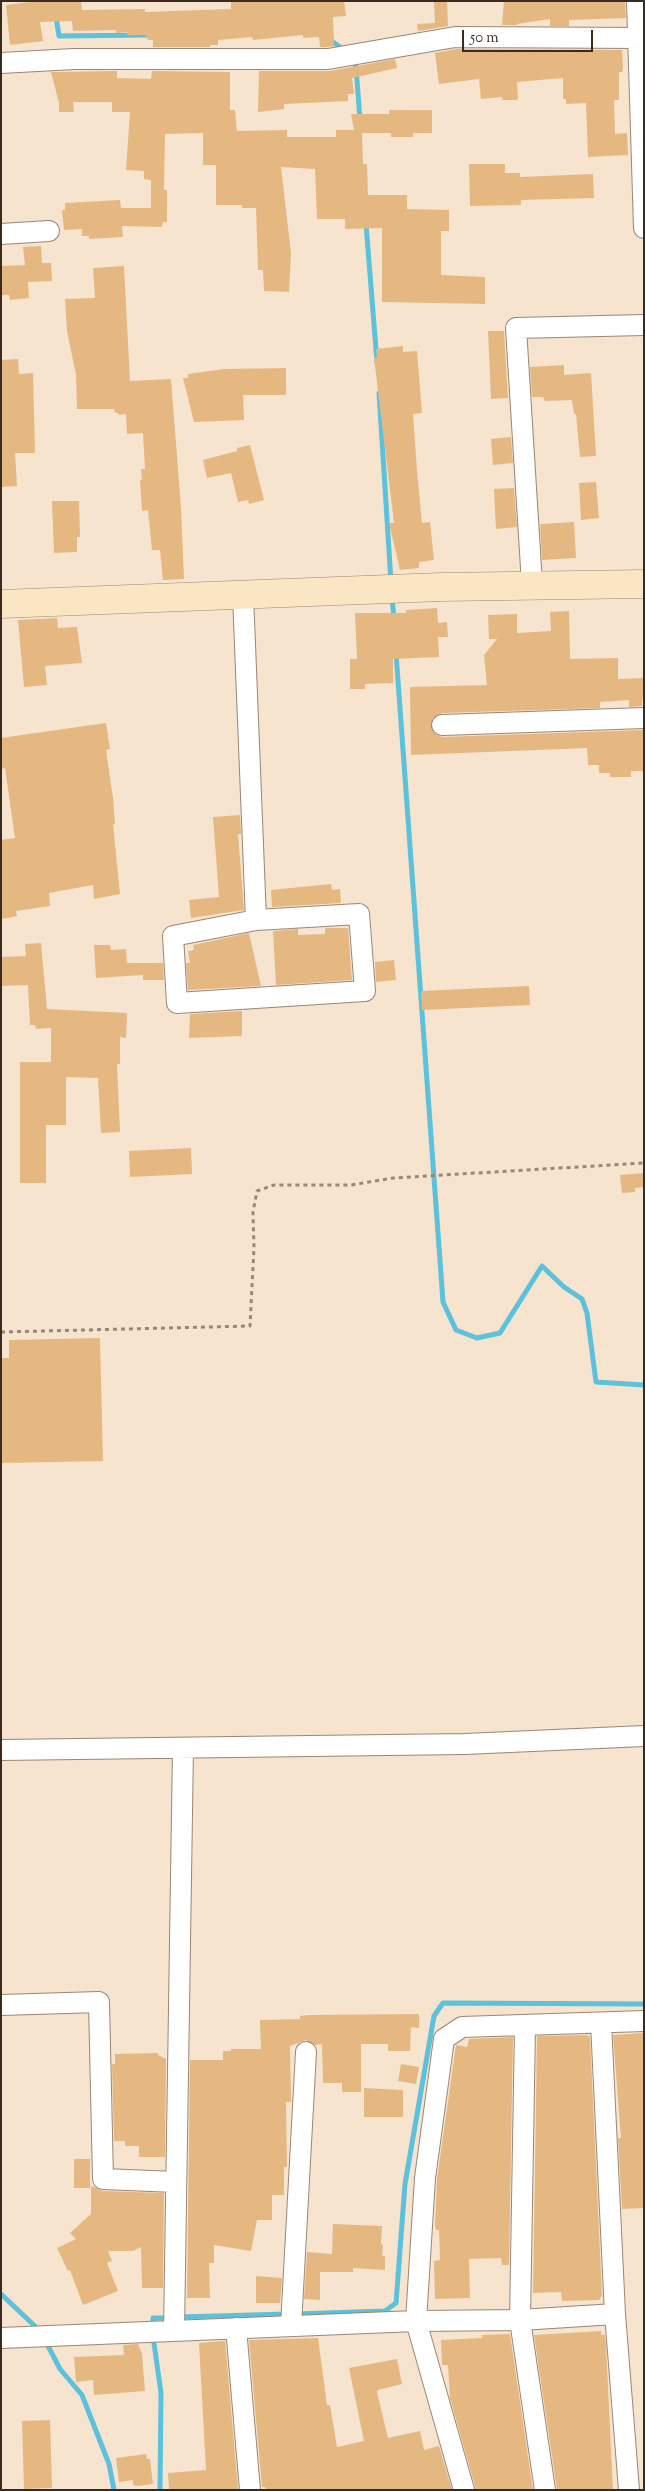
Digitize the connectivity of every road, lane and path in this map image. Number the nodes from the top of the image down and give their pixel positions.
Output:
1 (638, 1) edge
2 (642, 38) edge
3 (1, 63) edge
4 (644, 228) edge
5 (49, 232) dead end
6 (1, 234) edge
7 (644, 325) edge
8 (532, 584) junction
9 (644, 584) edge
10 (243, 595) junction
11 (1, 604) edge
12 (644, 718) edge
13 (442, 725) dead end
14 (256, 920) junction
15 (644, 1163) edge
16 (1, 1332) edge
17 (644, 1736) edge
18 (183, 1748) junction
19 (1, 1750) edge
20 (1, 2005) edge
21 (644, 2022) edge
22 (601, 2023) junction
23 (525, 2026) junction
24 (306, 2052) dead end
25 (176, 2182) junction
26 (615, 2314) junction
27 (416, 2320) junction
28 (520, 2320) junction
29 (291, 2326) junction
30 (236, 2328) junction
31 (174, 2331) junction
32 (1, 2338) edge
33 (250, 2490) edge
34 (464, 2490) edge
35 (545, 2490) edge
36 (629, 2490) edge

1 - 2 street
2 - 3 street
2 - 4 street
5 - 6 street
7 - 8 street
8 - 9 street
8 - 10 street
10 - 11 street
10 - 14 street
12 - 13 street
14 - 14 street
15 - 16 path
17 - 18 street
18 - 19 street
18 - 25 street
20 - 25 street
21 - 22 street
22 - 23 street
22 - 26 street
23 - 27 street
23 - 28 street
24 - 29 street
25 - 31 street
26 - 28 street
26 - 36 street
27 - 28 street
27 - 29 street
27 - 34 street
28 - 35 street
29 - 30 street
30 - 31 street
30 - 33 street
31 - 32 street

